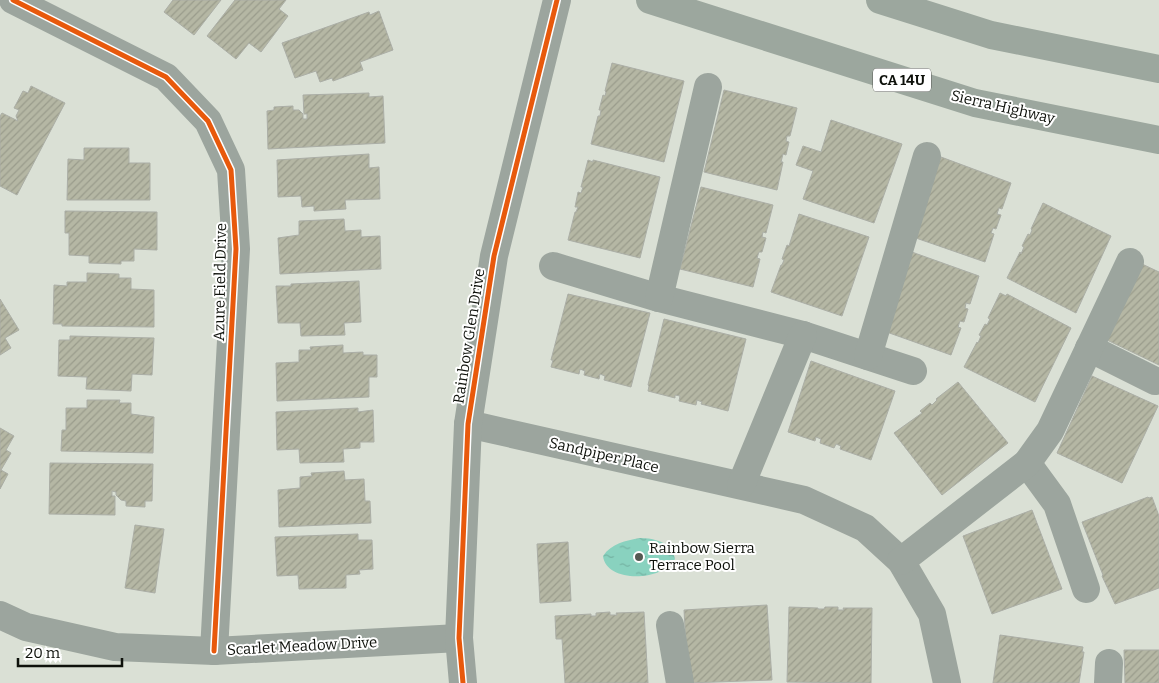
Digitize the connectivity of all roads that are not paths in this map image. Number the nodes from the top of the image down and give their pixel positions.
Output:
1 (13, 0) edge
2 (557, 0) edge
3 (650, 0) edge
4 (880, 0) edge
5 (1159, 69) edge
6 (708, 87) dead end
7 (1159, 140) edge
8 (927, 156) dead end
9 (1130, 262) dead end
10 (552, 266) dead end
11 (659, 298) junction
12 (803, 336) junction
13 (1089, 348) junction
14 (868, 356) junction
15 (913, 371) dead end
16 (1156, 381) dead end
17 (468, 424) junction
18 (1027, 463) junction
19 (740, 485) junction
20 (901, 561) junction
21 (1086, 589) dead end
22 (0, 615) edge
23 (670, 625) dead end
24 (460, 638) junction
25 (214, 651) junction
26 (463, 683) edge
27 (680, 683) edge
28 (947, 683) edge

1 - 25 street, Azure Field Drive
2 - 17 street, Rainbow Glen Drive
3 - 7 main road, Sierra Highway / CA 14U
4 - 5 main road
6 - 11 street
8 - 14 street
9 - 13 street
10 - 11 street
11 - 12 street
12 - 14 street
12 - 19 street
13 - 16 street
13 - 18 street
14 - 15 street
17 - 19 street, Sandpiper Place
17 - 24 street, Rainbow Glen Drive
18 - 20 street
18 - 21 street
19 - 20 street, Sandpiper Place
20 - 28 street, Sandpiper Place
22 - 25 street, Scarlet Meadow Drive
23 - 27 street
24 - 25 street, Scarlet Meadow Drive
24 - 26 street, Rainbow Glen Drive

